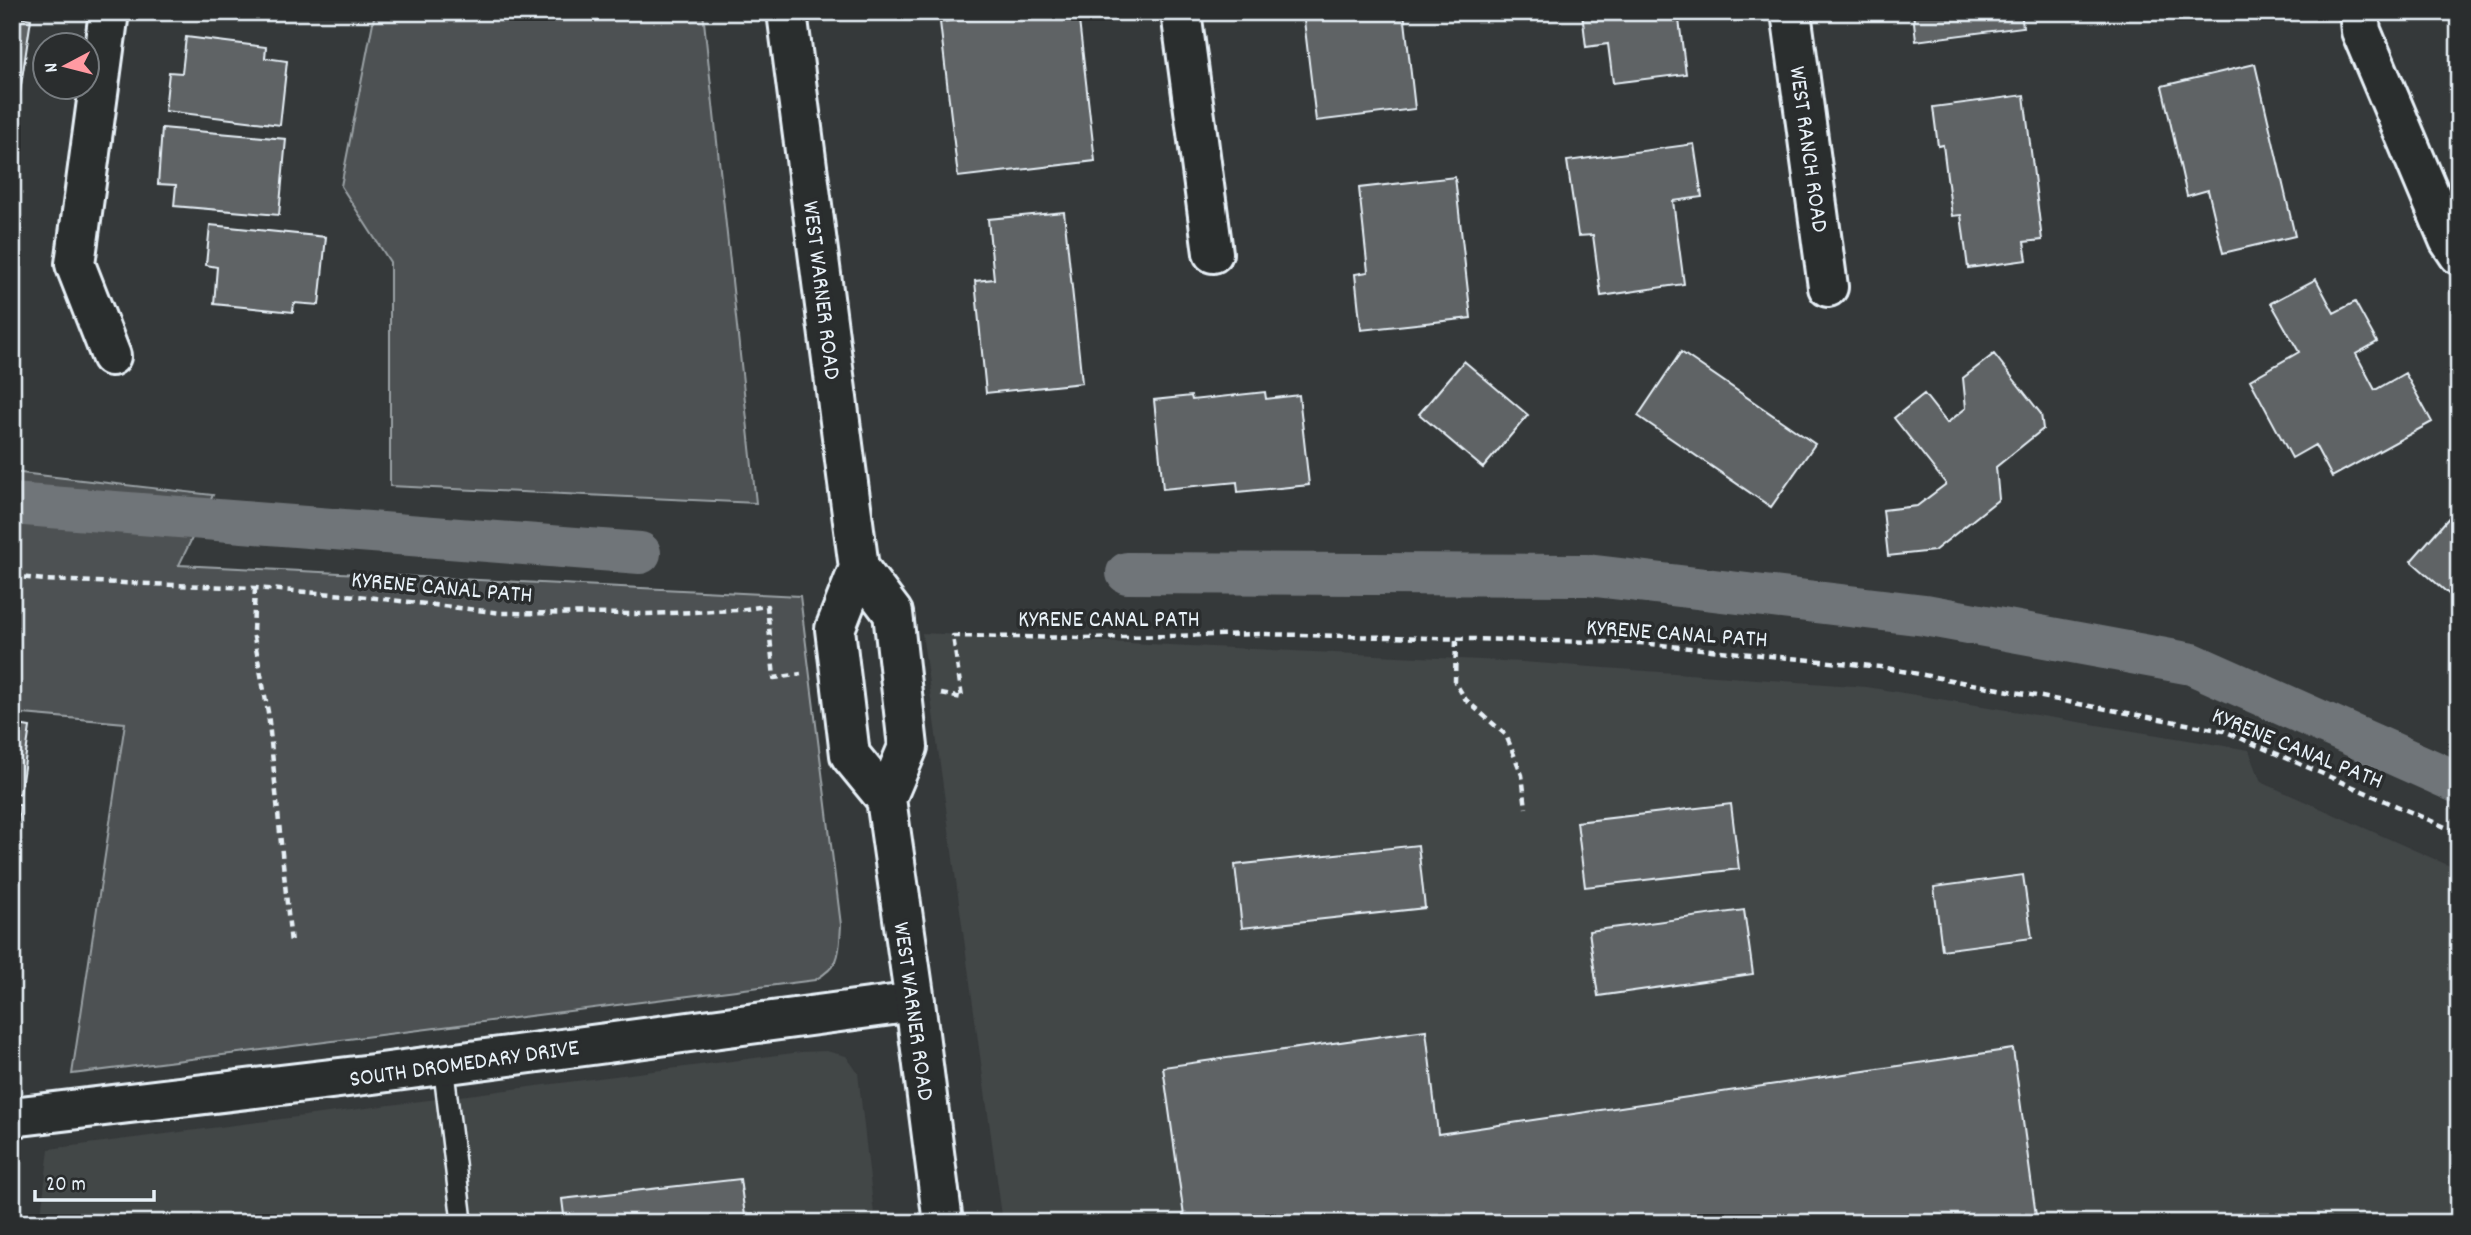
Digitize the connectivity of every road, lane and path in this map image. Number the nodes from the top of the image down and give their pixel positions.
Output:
1 (109, 12) edge
2 (787, 12) edge
3 (1181, 12) edge
4 (1791, 12) edge
5 (2359, 12) edge
6 (1213, 253) dead end
7 (2459, 255) edge
8 (1828, 286) dead end
9 (111, 356) dead end
10 (859, 568) junction
11 (12, 576) edge
12 (254, 588) junction
13 (1456, 640) junction
14 (802, 674) dead end
15 (938, 694) dead end
16 (886, 799) junction
17 (1526, 808) dead end
18 (2459, 833) edge
19 (291, 944) dead end
20 (915, 1002) junction
21 (443, 1064) junction
22 (12, 1117) edge
23 (461, 1213) dead end
24 (943, 1223) edge

1 - 9 street
2 - 10 street, WEST WARNER ROAD
3 - 6 street
4 - 8 street, WEST RANCH ROAD
5 - 7 street
10 - 16 street, WEST WARNER ROAD
10 - 16 street, WEST WARNER ROAD
11 - 12 path, KYRENE CANAL PATH
12 - 14 path, KYRENE CANAL PATH
12 - 19 path
13 - 15 path, KYRENE CANAL PATH
13 - 17 path
13 - 18 path, KYRENE CANAL PATH
16 - 20 street, WEST WARNER ROAD
20 - 21 street, SOUTH DROMEDARY DRIVE
20 - 24 street, WEST WARNER ROAD
21 - 22 street, SOUTH DROMEDARY DRIVE
21 - 23 lane

